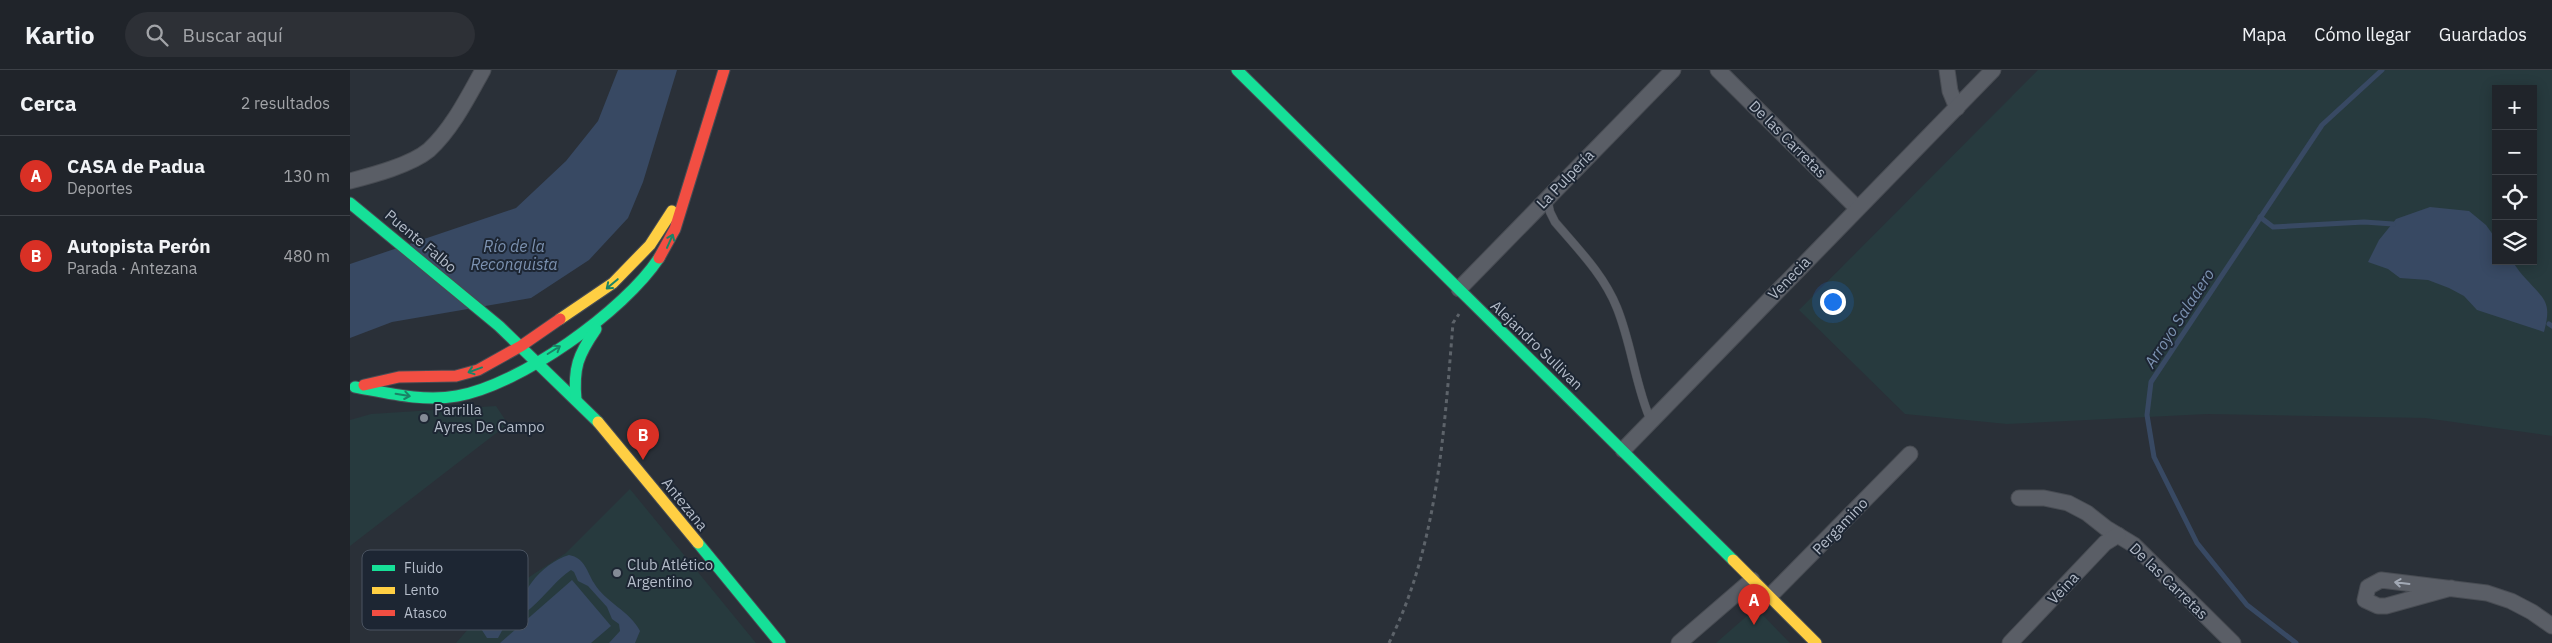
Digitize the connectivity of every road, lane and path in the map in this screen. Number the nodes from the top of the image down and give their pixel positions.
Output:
1 (483, 70) edge
2 (724, 70) edge
3 (1237, 70) edge
4 (1673, 70) edge
5 (1718, 70) edge
6 (1947, 70) edge
7 (1993, 70) edge
8 (1957, 108) junction
9 (692, 175) junction
10 (350, 181) edge
11 (1547, 198) junction
12 (350, 203) edge
13 (1857, 208) junction
14 (1464, 294) junction
15 (602, 320) junction
16 (499, 326) joint
17 (521, 346) junction
18 (537, 361) junction
19 (502, 382) junction
20 (559, 382) junction
21 (352, 388) edge
22 (576, 400) junction
23 (1652, 421) junction
24 (1623, 450) junction
25 (1910, 454) dead end
26 (2019, 498) dead end
27 (2118, 535) junction
28 (1752, 580) junction
29 (2451, 588) junction
30 (1769, 598) junction
31 (2552, 626) edge
32 (780, 643) edge
33 (1389, 643) edge
34 (1679, 643) edge
35 (1816, 643) edge
36 (2010, 643) edge
37 (2233, 643) edge

1 - 10 street
2 - 9 street
3 - 14 street, Alejandro Sullivan
4 - 11 street, La Pulpería
5 - 13 street, De las Carretas
6 - 8 street
7 - 8 street, Venecia
8 - 13 street, Venecia
15 -> 9 street
9 -> 17 street
11 - 14 street, La Pulpería
11 - 23 lane
12 - 16 street, Puente Falbo
13 - 23 street, Venecia
14 - 24 street, Alejandro Sullivan
14 - 33 path
18 -> 15 street
15 - 22 street
16 - 17 street, Antezana
17 - 18 street, Antezana
17 -> 21 street
18 - 19 street
18 - 20 street, Antezana
19 - 20 street
21 -> 19 street
20 - 22 street, Antezana
22 - 32 street, Antezana
23 - 24 street, Venecia
24 - 28 street, Alejandro Sullivan
25 - 30 street, Pergamino
26 - 27 street, De las Carretas
27 - 36 street, Veina
27 - 37 street, De las Carretas
28 - 30 street, Alejandro Sullivan
28 - 34 street
29 -> 29 street
29 - 31 street
30 - 35 street, Alejandro Sullivan

